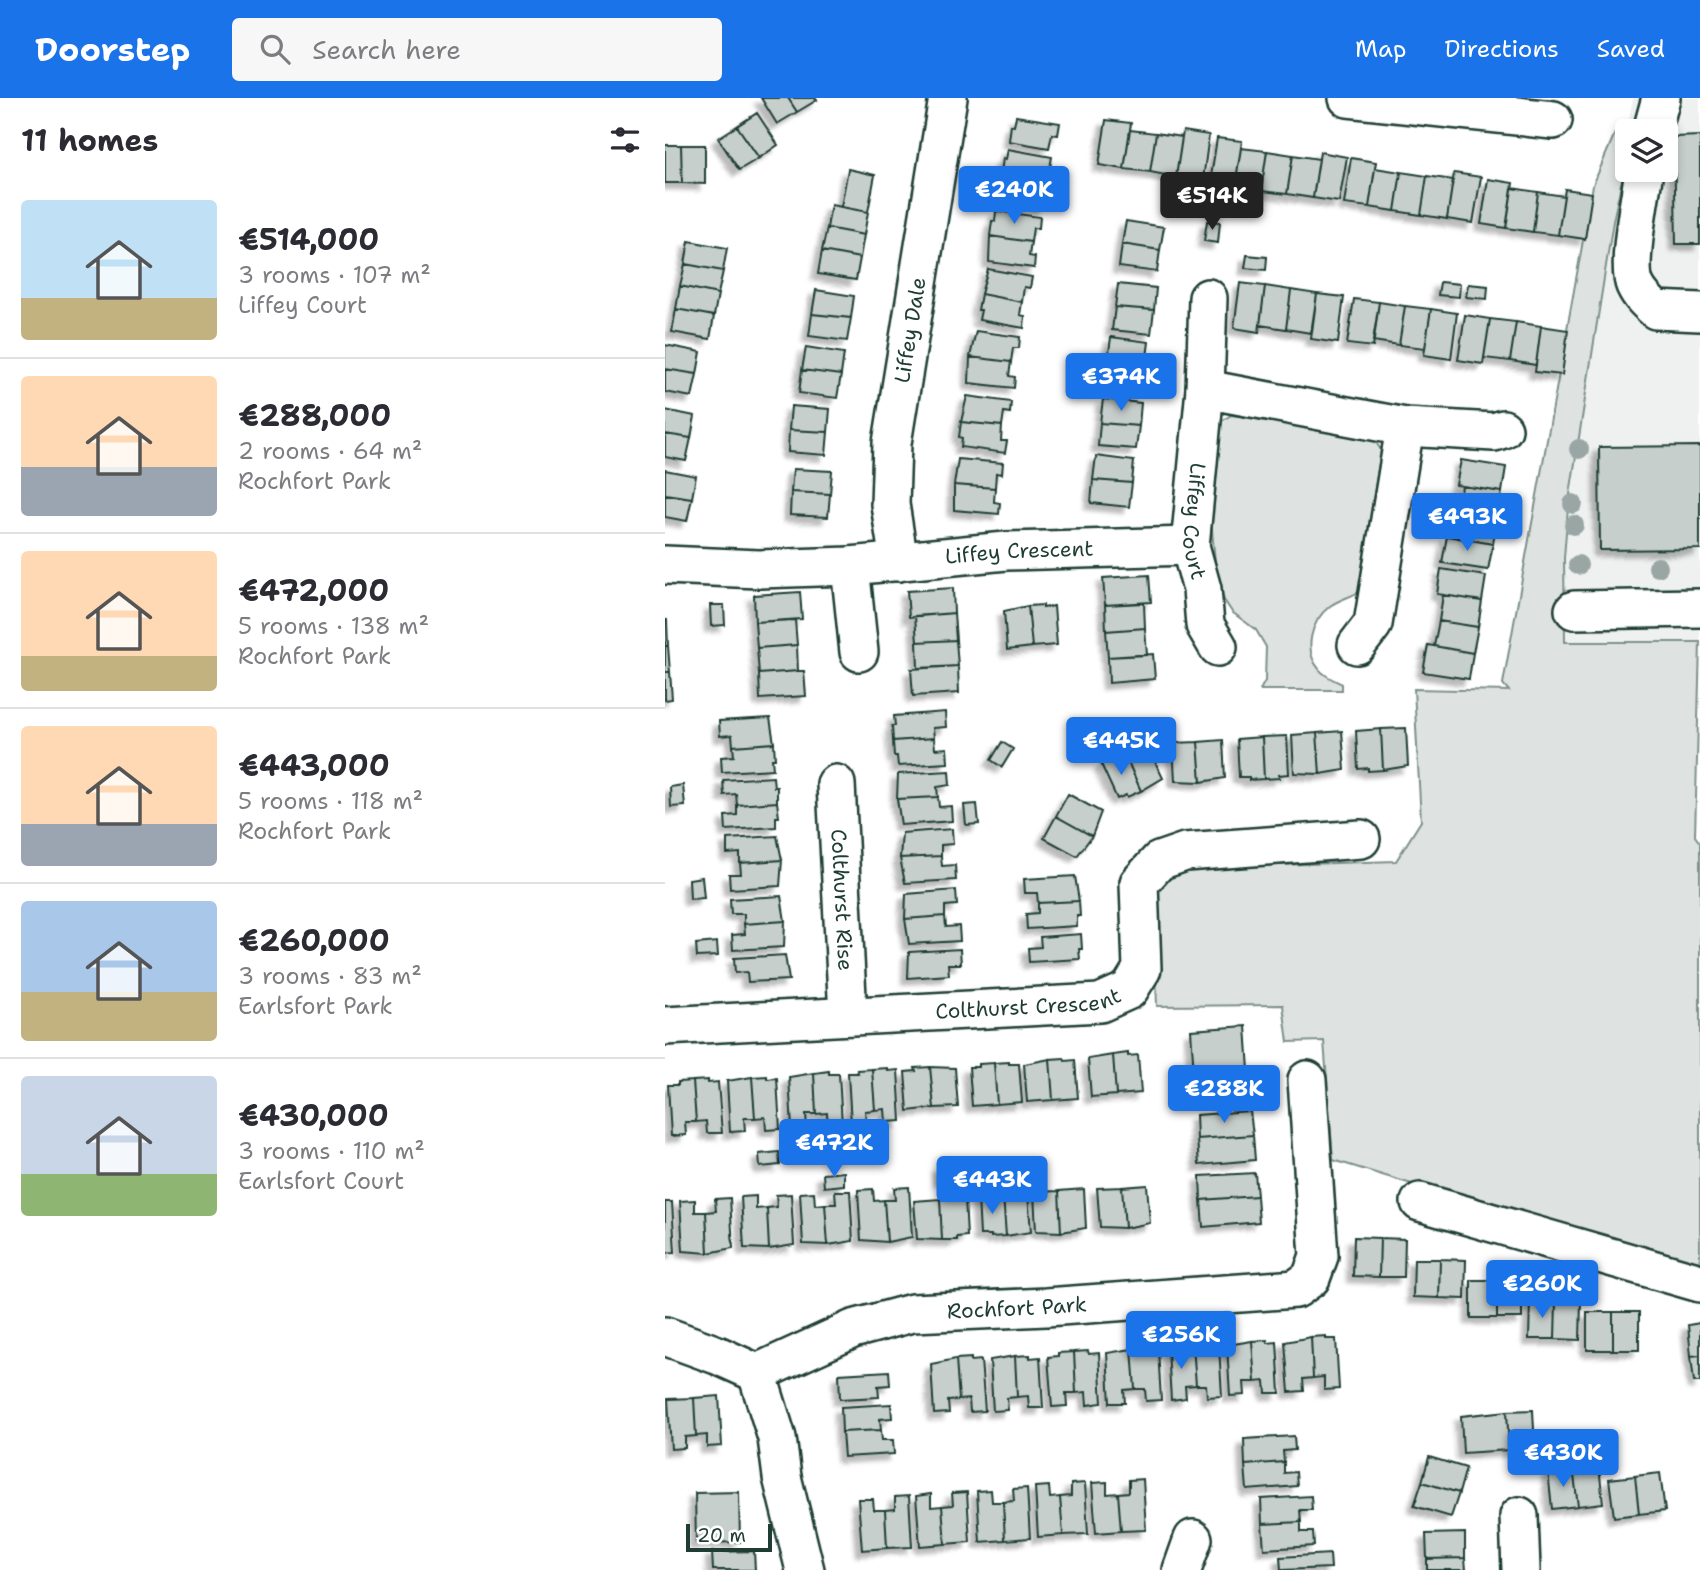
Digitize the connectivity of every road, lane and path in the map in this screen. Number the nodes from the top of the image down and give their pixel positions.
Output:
1 (948, 98) edge
2 (1348, 98) edge
3 (1661, 98) edge
4 (1655, 119) edge
5 (1553, 120) dead end
6 (1642, 182) edge
7 (1208, 298) dead end
8 (1700, 312) edge
9 (1205, 389) junction
10 (1405, 427) junction
11 (1503, 429) dead end
12 (1190, 546) junction
13 (899, 562) junction
14 (665, 565) edge
15 (850, 566) junction
16 (1700, 608) edge
17 (1574, 610) dead end
18 (1357, 645) dead end
19 (1218, 647) dead end
20 (859, 652) dead end
21 (836, 784) dead end
22 (1360, 839) dead end
23 (848, 1016) junction
24 (665, 1026) edge
25 (1307, 1080) dead end
26 (1420, 1202) dead end
27 (1700, 1283) edge
28 (665, 1336) edge
29 (757, 1373) junction
30 (1519, 1516) dead end
31 (804, 1570) edge
32 (1521, 1570) edge

1 - 13 street, Liffey Dale
2 - 5 street
3 - 4 street
6 - 8 street
7 - 9 street, Liffey Court
9 - 10 street
9 - 12 street, Liffey Court
10 - 11 street
10 - 18 street
12 - 13 street, Liffey Crescent
12 - 19 street, Liffey Court
13 - 15 street, Liffey Crescent
14 - 15 street, Liffey Crescent
15 - 20 street
16 - 17 street
21 - 23 street, Colthurst Rise
22 - 23 street, Colthurst Crescent
23 - 24 street, Colthurst Crescent
25 - 29 street, Rochfort Park
26 - 27 street
28 - 29 street
29 - 31 street
30 - 32 street

